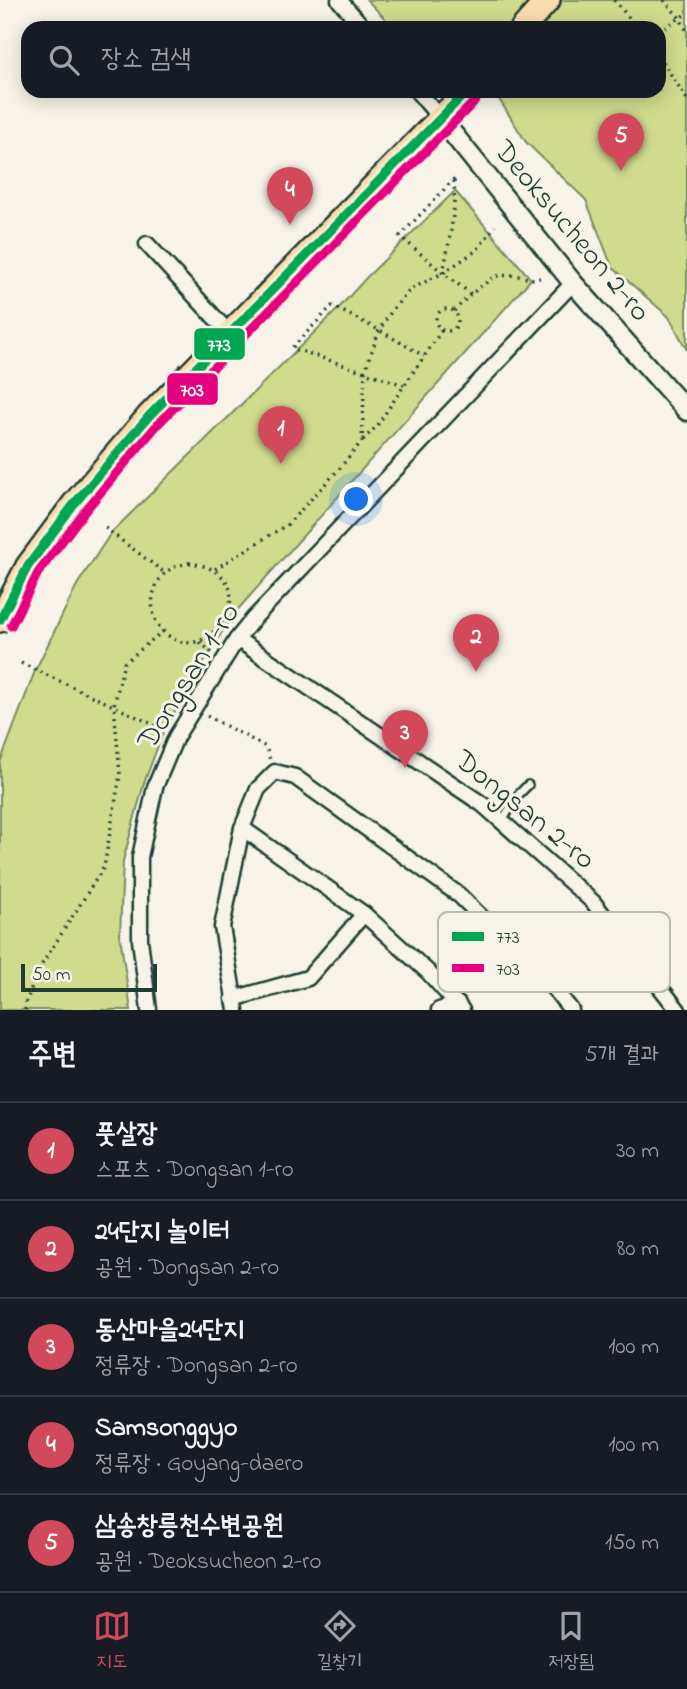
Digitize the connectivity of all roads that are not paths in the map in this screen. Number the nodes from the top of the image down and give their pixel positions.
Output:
1 (340, 0) edge
2 (548, 0) edge
3 (358, 21) edge
4 (529, 21) edge
5 (423, 98) edge
6 (460, 98) edge
7 (441, 119) junction
8 (147, 244) dead end
9 (573, 282) junction
10 (229, 333) junction
11 (687, 411) edge
12 (0, 620) edge
13 (237, 639) junction
14 (528, 785) dead end
15 (502, 821) junction
16 (242, 828) junction
17 (476, 912) edge
18 (601, 912) edge
19 (364, 914) junction
20 (438, 983) edge
21 (446, 992) edge
22 (557, 992) edge
23 (664, 992) edge
24 (235, 1005) edge
25 (460, 1007) edge
26 (149, 1010) edge
27 (439, 1010) edge
28 (571, 1010) edge
29 (678, 1010) edge

1 - 3 street
2 - 4 main road
5 - 7 street
6 - 7 main road
7 - 9 street, Deoksucheon 2-ro
7 - 10 main road
8 - 10 street
9 - 11 street, Deoksucheon 2-ro
9 - 13 street, Dongsan 1-ro
10 - 12 main road
13 - 15 street, Dongsan 2-ro
13 - 26 street, Dongsan 1-ro
14 - 15 lane
15 - 18 street, Dongsan 2-ro
16 - 17 street
16 - 19 street
16 - 24 street
19 - 20 street
19 - 24 street
21 - 25 street
22 - 28 street
23 - 29 street, Dongsan 2-ro
25 - 27 street

